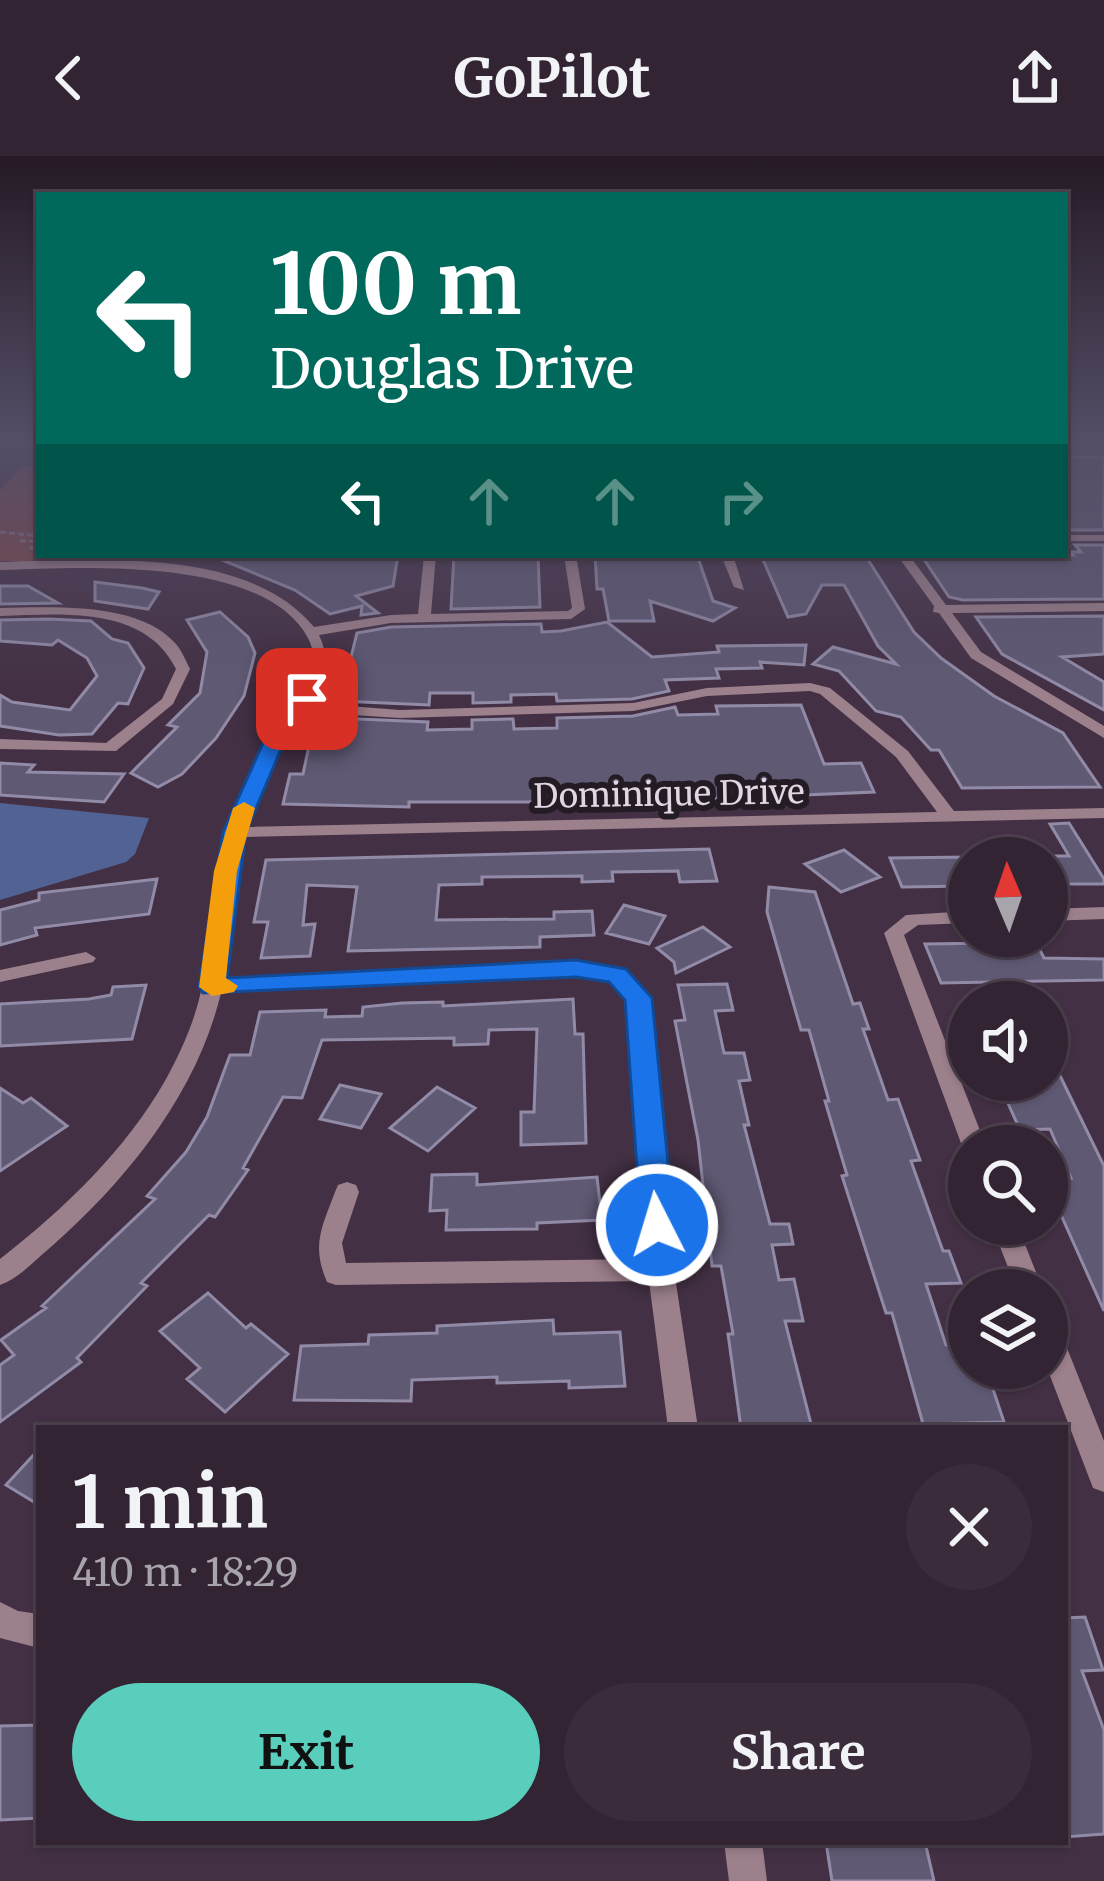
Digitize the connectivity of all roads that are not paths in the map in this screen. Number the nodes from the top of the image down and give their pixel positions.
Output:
1 (1068, 538) edge
2 (1104, 538) edge
3 (212, 558) edge
4 (430, 558) edge
5 (570, 558) edge
6 (728, 558) edge
7 (905, 558) edge
8 (0, 566) edge
9 (193, 570) junction
10 (740, 587) dead end
11 (1104, 607) edge
12 (938, 609) junction
13 (0, 612) edge
14 (424, 617) junction
15 (310, 632) junction
16 (301, 707) junction
17 (1104, 733) edge
18 (0, 744) edge
19 (1104, 814) edge
20 (950, 817) junction
21 (234, 832) junction
22 (1104, 913) edge
23 (1068, 914) edge
24 (948, 918) edge
25 (86, 958) dead end
26 (0, 976) edge
27 (212, 987) junction
28 (966, 1125) edge
29 (347, 1192) dead end
30 (6, 1259) edge
31 (661, 1270) junction
32 (1068, 1383) edge
33 (683, 1425) edge
34 (1100, 1460) edge
35 (0, 1618) edge
36 (36, 1631) edge
37 (742, 1845) edge
38 (748, 1881) edge

1 - 2 street
3 - 9 street
4 - 14 street
5 - 14 street
6 - 10 street
7 - 12 street
8 - 9 street
9 - 15 street
11 - 12 street
12 - 17 street
13 - 18 street
14 - 15 street
15 - 16 street
16 - 20 street
16 - 21 street
19 - 20 street, Dominique Drive
20 - 21 street, Dominique Drive
21 - 27 street
22 - 23 street
24 - 28 street
25 - 26 street
27 - 30 street
27 - 31 street
29 - 31 street
31 - 33 street
32 - 34 street
35 - 36 street
37 - 38 street

